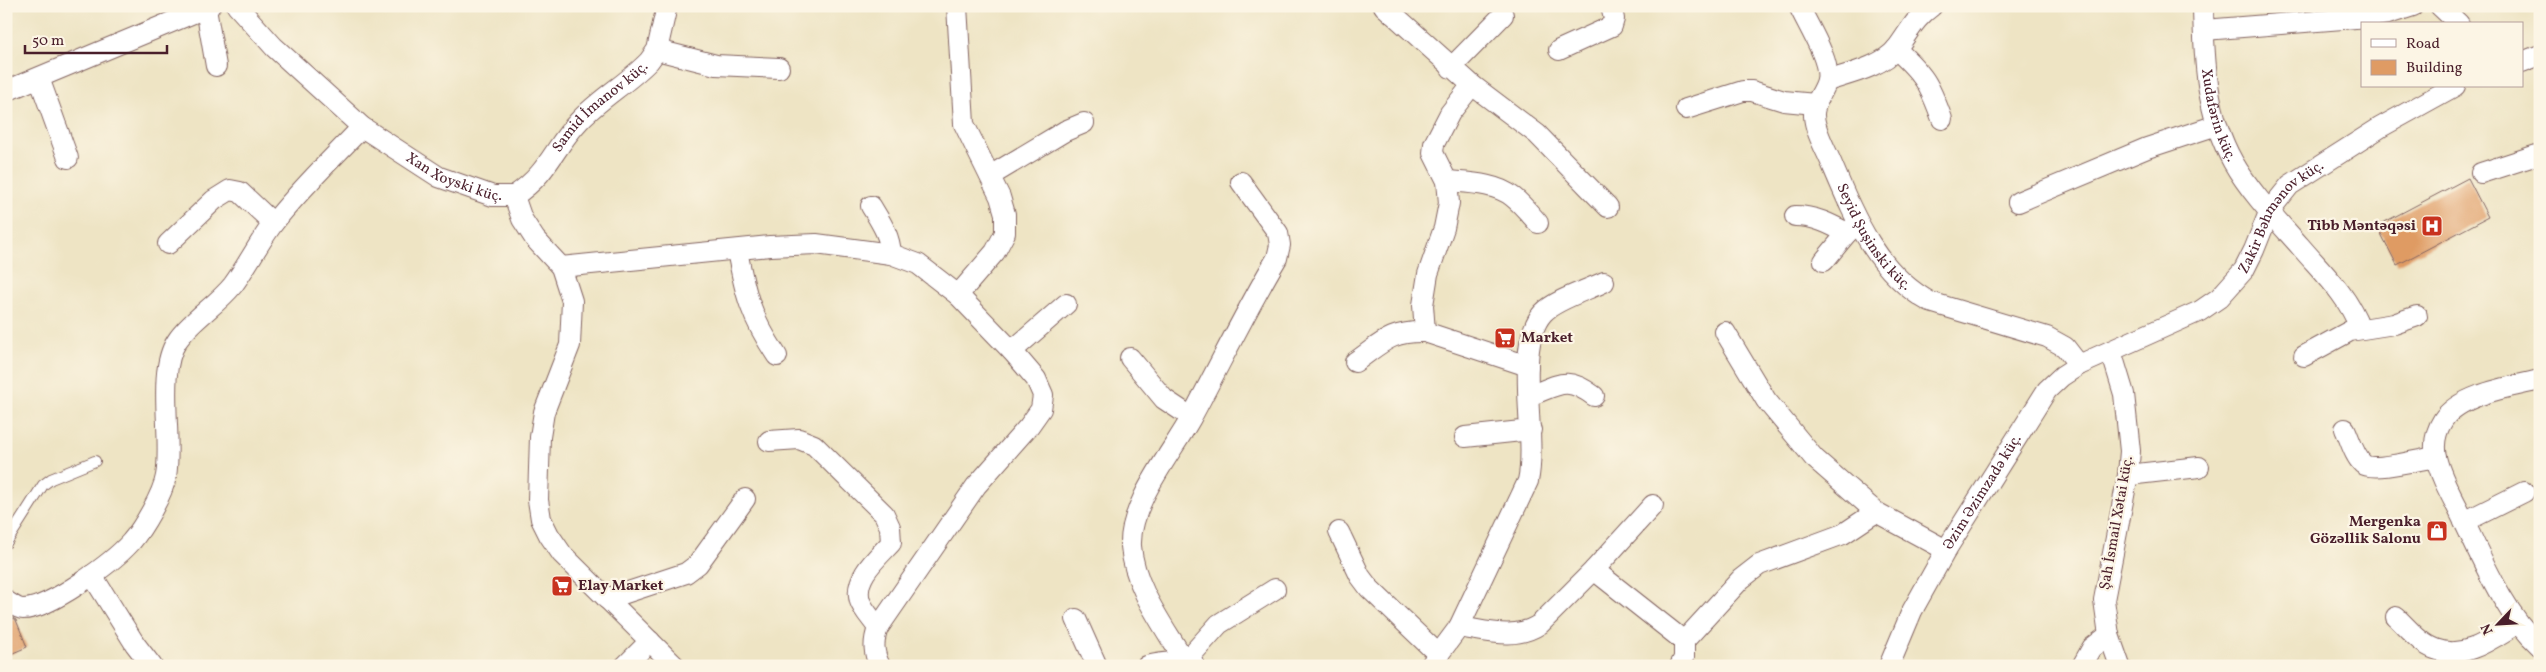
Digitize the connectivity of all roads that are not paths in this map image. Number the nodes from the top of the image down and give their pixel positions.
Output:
1 (237, 6) edge
2 (667, 6) edge
3 (957, 6) edge
4 (1384, 6) edge
5 (1611, 6) edge
6 (1799, 6) edge
7 (1932, 6) edge
8 (2203, 6) edge
9 (2413, 6) edge
10 (2440, 6) edge
11 (208, 8) edge
12 (1503, 15) dead end
13 (2457, 22) edge
14 (2204, 30) junction
15 (1896, 49) junction
16 (657, 50) junction
17 (1558, 50) dead end
18 (2540, 55) edge
19 (2524, 61) edge
20 (216, 66) dead end
21 (779, 68) dead end
22 (1451, 68) junction
23 (39, 78) junction
24 (1826, 81) junction
25 (1472, 85) junction
26 (2451, 88) edge
27 (6, 92) edge
28 (1816, 104) junction
29 (1686, 109) dead end
30 (1942, 119) dead end
31 (1084, 123) dead end
32 (2217, 125) junction
33 (362, 127) junction
34 (2540, 154) edge
35 (68, 158) dead end
36 (2481, 173) dead end
37 (990, 176) junction
38 (1241, 182) dead end
39 (1447, 182) junction
40 (514, 196) junction
41 (2018, 202) dead end
42 (871, 206) dead end
43 (1608, 207) dead end
44 (2270, 210) junction
45 (1795, 216) dead end
46 (1538, 222) dead end
47 (273, 224) junction
48 (1852, 229) junction
49 (168, 244) dead end
50 (737, 250) junction
51 (891, 254) junction
52 (1824, 261) dead end
53 (561, 267) junction
54 (1604, 282) dead end
55 (958, 295) junction
56 (1066, 304) dead end
57 (2417, 316) dead end
58 (2360, 328) junction
59 (1425, 332) junction
60 (1725, 332) dead end
61 (1012, 351) junction
62 (2111, 351) junction
63 (777, 356) dead end
64 (2304, 356) dead end
65 (1130, 358) dead end
66 (1355, 362) dead end
67 (2079, 365) junction
68 (1528, 366) junction
69 (2540, 380) edge
70 (1529, 396) junction
71 (1594, 396) dead end
72 (1191, 418) junction
73 (2345, 429) dead end
74 (1531, 430) junction
75 (1465, 437) dead end
76 (769, 440) dead end
77 (2436, 457) junction
78 (95, 461) dead end
79 (2200, 467) dead end
80 (2128, 475) junction
81 (2524, 492) dead end
82 (745, 498) dead end
83 (1653, 505) dead end
84 (1876, 512) junction
85 (2464, 522) junction
86 (1339, 532) dead end
87 (6, 542) edge
88 (1946, 550) junction
89 (1594, 570) junction
90 (92, 575) junction
91 (1275, 589) dead end
92 (607, 599) junction
93 (6, 601) edge
94 (2396, 617) dead end
95 (1076, 619) dead end
96 (2518, 623) junction
97 (1458, 627) junction
98 (878, 628) junction
99 (2109, 635) junction
100 (650, 641) junction
101 (1684, 641) junction
102 (2540, 646) edge
103 (1434, 661) edge
104 (1190, 664) edge
105 (152, 666) edge
106 (625, 666) edge
107 (675, 666) edge
108 (880, 666) edge
109 (1097, 666) edge
110 (1147, 666) edge
111 (1680, 666) edge
112 (1889, 666) edge
113 (2082, 666) edge
114 (2120, 666) edge

1 - 33 street, Xan Xoyski küç.
2 - 16 street, Samid İmanov küç.
3 - 37 street
4 - 22 street
5 - 17 street
6 - 24 street
7 - 15 street
8 - 14 street, Xudafərin küç.
9 - 14 street
10 - 13 street
11 - 20 street
11 - 23 street
12 - 22 street
14 - 32 street, Xudafərin küç.
15 - 24 street
15 - 30 street
16 - 21 street
16 - 40 street, Samid İmanov küç.
18 - 19 street
22 - 25 street
23 - 27 street
23 - 35 street
24 - 28 street, Seyid Şuşinski küç.
25 - 39 street
25 - 43 street
26 - 44 street, Zakir Bəhmənov küç.
28 - 29 street
28 - 48 street, Seyid Şuşinski küç.
31 - 37 street
32 - 41 street
32 - 44 street, Xudafərin küç.
33 - 40 street, Xan Xoyski küç.
33 - 47 street
34 - 36 street
37 - 55 street
38 - 72 street
39 - 46 street
39 - 59 street
40 - 53 street, Xan Xoyski küç.
42 - 51 street
44 - 58 street, Xudafərin küç.
44 - 62 street, Zakir Bəhmənov küç.
45 - 48 street
47 - 49 street
47 - 90 street
48 - 52 street
48 - 67 street, Seyid Şuşinski küç.
50 - 51 street
50 - 53 street
50 - 63 street
51 - 55 street
53 - 92 street, Xan Xoyski küç.
54 - 68 street
55 - 61 street
56 - 61 street
57 - 58 street
58 - 64 street
59 - 66 street
59 - 68 street
60 - 84 street
61 - 98 street
62 - 67 street, Əzim Əzimzadə küç.
62 - 80 street, Şah İsmail Xətai küç.
65 - 72 street
67 - 88 street, Əzim Əzimzadə küç.
68 - 70 street
69 - 77 street
70 - 71 street
70 - 74 street
72 - 104 street
73 - 77 street
74 - 75 street
74 - 97 street
76 - 98 street
77 - 85 street
78 - 87 lane
79 - 80 street
80 - 99 street, Şah İsmail Xətai küç.
81 - 85 street
82 - 92 street
83 - 89 street
84 - 88 street
84 - 101 street
85 - 96 street
86 - 103 street
88 - 112 street, Əzim Əzimzadə küç.
89 - 97 street
89 - 101 street
90 - 93 street
90 - 105 street
91 - 104 street
92 - 100 street, Xan Xoyski küç.
94 - 96 street
95 - 109 street
96 - 102 street
97 - 103 street
98 - 108 street
99 - 113 street
99 - 114 street, Şah İsmail Xətai küç.
100 - 106 street
100 - 107 street, Xan Xoyski küç.
101 - 111 street
104 - 110 street

